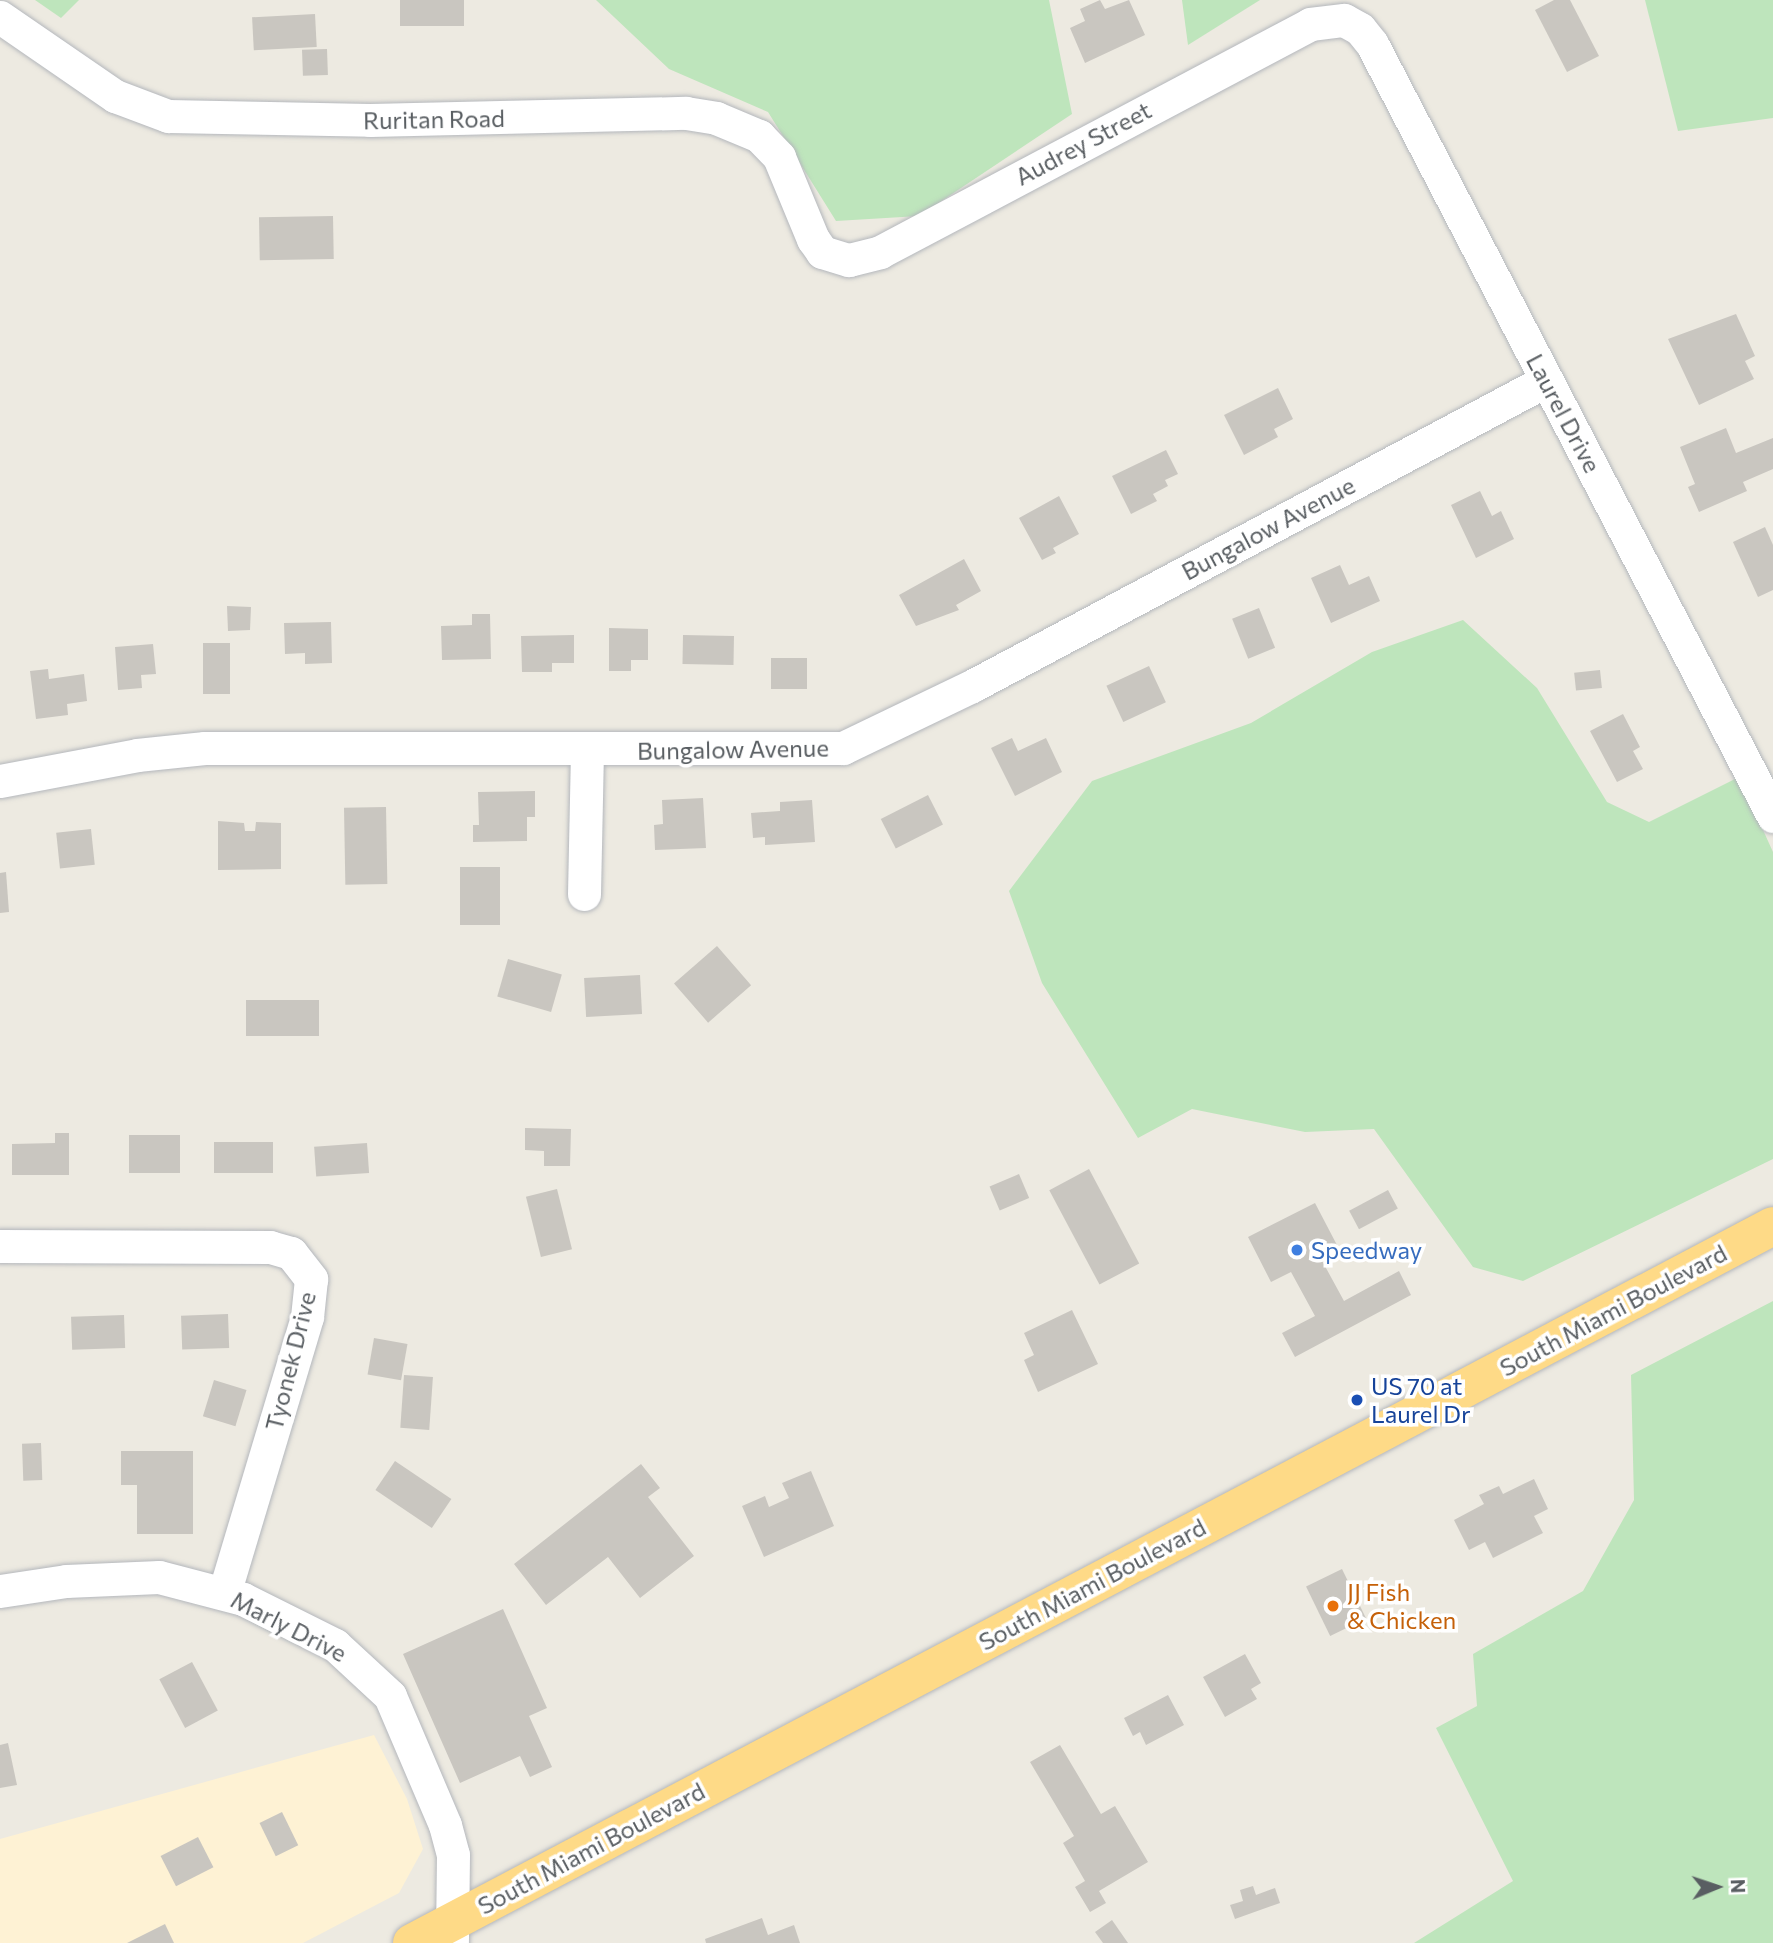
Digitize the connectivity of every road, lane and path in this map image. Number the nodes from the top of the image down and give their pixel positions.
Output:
1 (0, 17) edge
2 (1344, 20) joint
3 (822, 252) joint
4 (1547, 380) junction
5 (587, 750) junction
6 (0, 781) edge
7 (1773, 816) edge
8 (584, 894) dead end
9 (1773, 1226) edge
10 (0, 1245) edge
11 (0, 1591) edge
12 (224, 1593) junction
13 (454, 1931) edge
14 (412, 1943) edge

1 - 3 street, Ruritan Road
2 - 3 street, Audrey Street
2 - 4 street, Laurel Drive
4 - 5 street, Bungalow Avenue
4 - 7 street, Laurel Drive
5 - 6 street, Bungalow Avenue
5 - 8 street
9 - 13 highway, South Miami Boulevard
10 - 12 street, Tyonek Drive
11 - 12 street, Marly Drive
12 - 13 street, Marly Drive
13 - 14 highway, South Miami Boulevard

